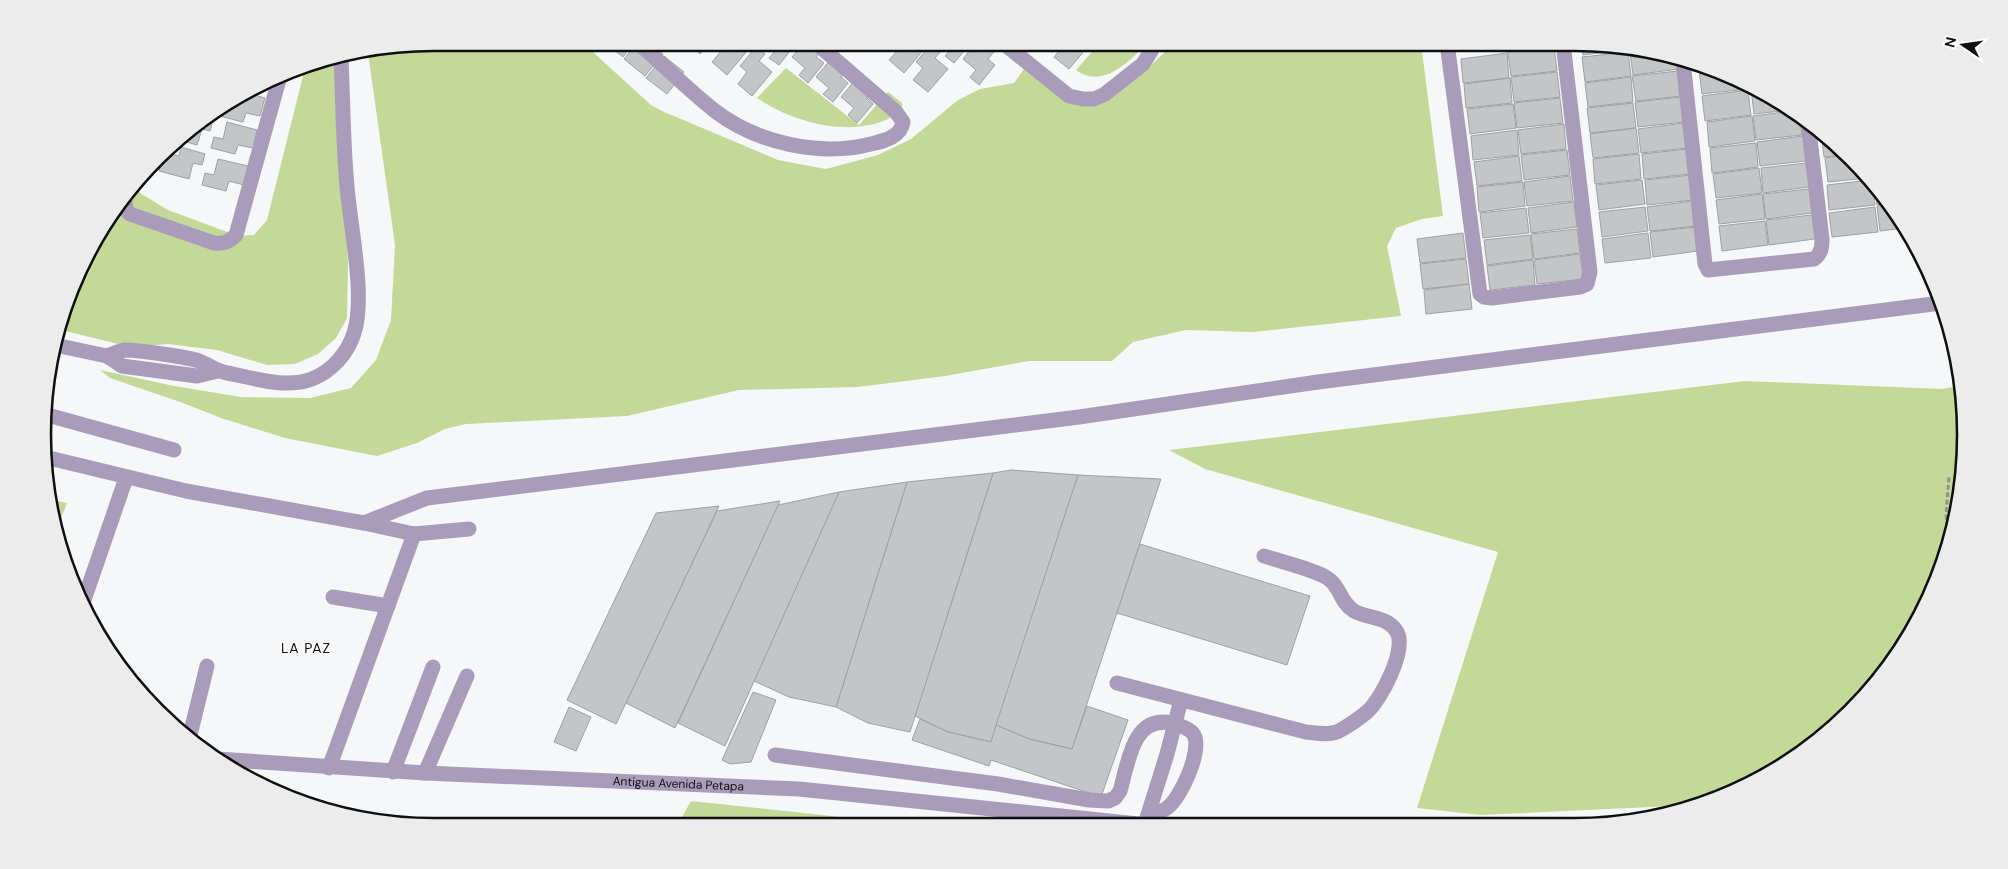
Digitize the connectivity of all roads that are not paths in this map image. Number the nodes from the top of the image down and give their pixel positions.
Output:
1 (648, 51) edge
2 (826, 51) edge
3 (1014, 51) edge
4 (1151, 51) edge
5 (1448, 51) edge
6 (1565, 51) edge
7 (341, 63) edge
8 (1684, 68) edge
9 (277, 85) edge
10 (1809, 132) edge
11 (126, 207) edge
12 (1934, 304) edge
13 (62, 346) edge
14 (52, 416) edge
15 (174, 450) dead end
16 (52, 459) edge
17 (126, 478) junction
18 (364, 523) junction
19 (470, 529) dead end
20 (414, 534) junction
21 (1264, 556) dead end
22 (86, 594) edge
23 (333, 597) dead end
24 (388, 606) junction
25 (207, 666) dead end
26 (433, 667) dead end
27 (467, 676) dead end
28 (1117, 683) dead end
29 (1181, 700) junction
30 (1175, 724) junction
31 (191, 731) edge
32 (775, 755) dead end
33 (234, 760) edge
34 (329, 768) junction
35 (393, 772) junction
36 (425, 773) junction
37 (1112, 818) edge
38 (1145, 818) edge
39 (1149, 818) edge

1 - 2 street
3 - 4 street
5 - 6 street
7 - 13 street
8 - 10 street
9 - 11 street
12 - 18 street
14 - 15 street
16 - 17 street
17 - 18 street
17 - 22 street
18 - 20 street
19 - 20 street
20 - 24 street
21 - 29 street
23 - 24 street
24 - 34 street
25 - 31 street
26 - 35 street
27 - 36 street
28 - 29 street
29 - 30 street
30 - 32 street
30 - 38 street
30 - 39 street
33 - 34 street, Antigua Avenida Petapa
34 - 35 street, Antigua Avenida Petapa
35 - 36 street, Antigua Avenida Petapa
36 - 37 street, Antigua Avenida Petapa

